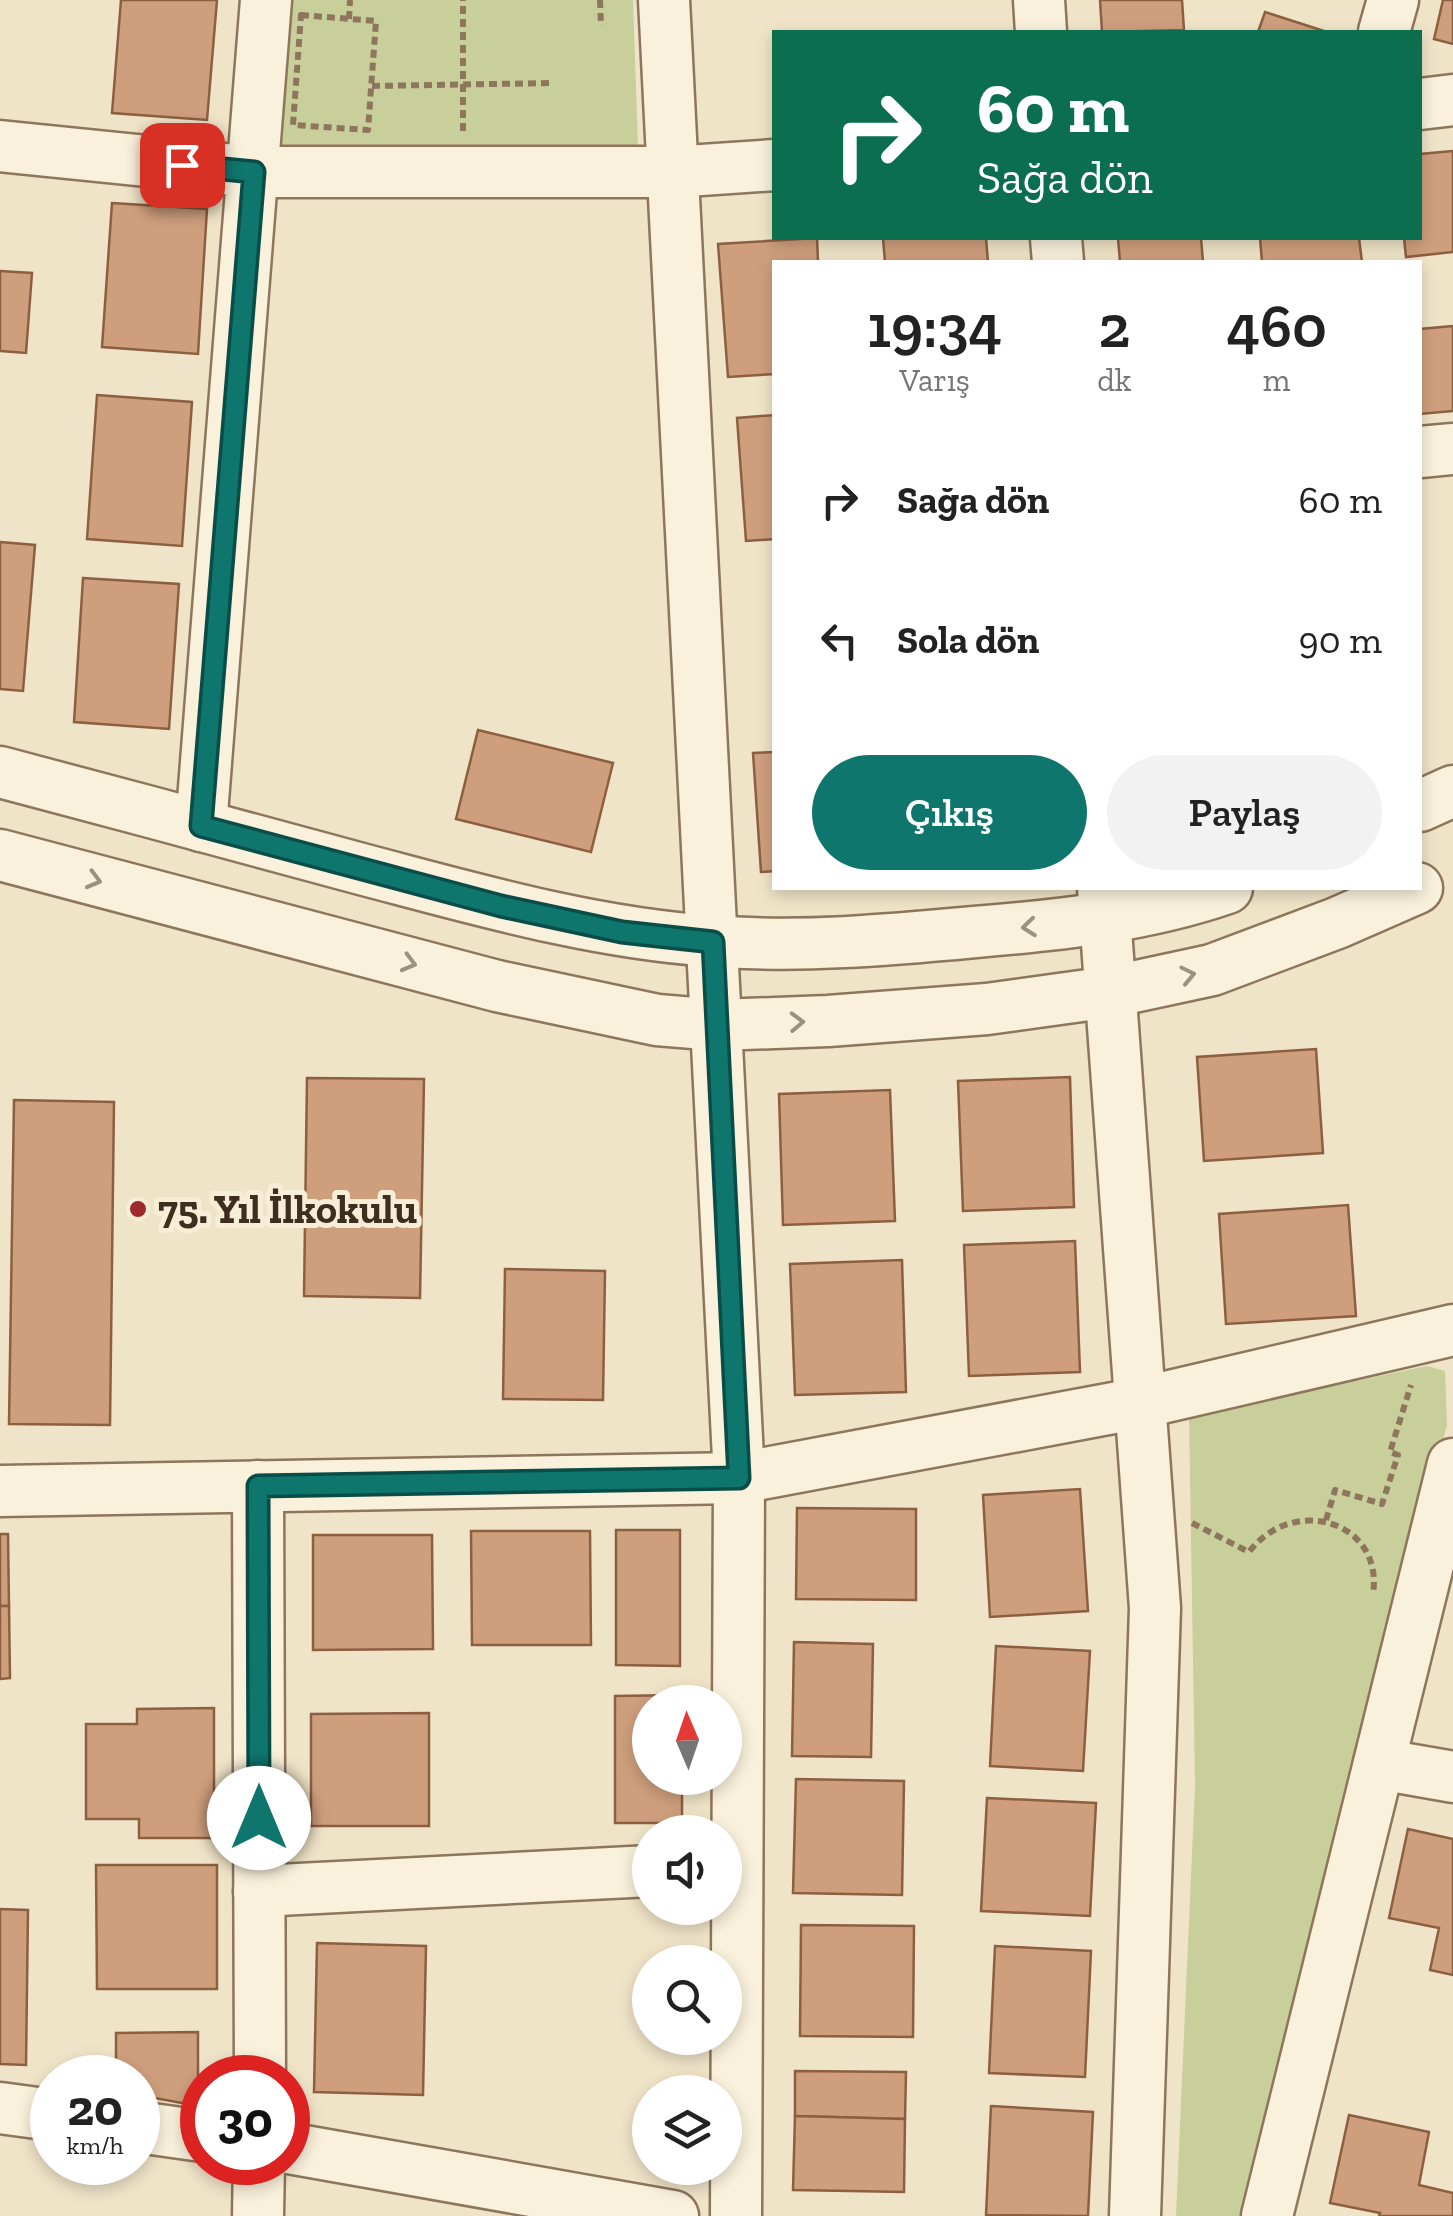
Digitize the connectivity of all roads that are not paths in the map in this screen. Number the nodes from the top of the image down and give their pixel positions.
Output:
1 (266, 0) edge
2 (664, 0) edge
3 (1039, 0) edge
4 (1392, 0) edge
5 (1042, 30) edge
6 (1384, 30) edge
7 (1453, 100) edge
8 (1422, 104) edge
9 (0, 146) edge
10 (772, 165) edge
11 (254, 172) junction
12 (672, 172) junction
13 (1453, 448) edge
14 (1422, 452) edge
15 (0, 772) edge
16 (1453, 791) edge
17 (1422, 805) edge
18 (201, 826) junction
19 (0, 855) edge
20 (1453, 872) edge
21 (1422, 885) edge
22 (1221, 890) edge
23 (1411, 890) edge
24 (1104, 903) edge
25 (713, 942) junction
26 (1110, 992) junction
27 (718, 1025) junction
28 (1440, 1333) edge
29 (1140, 1404) junction
30 (1453, 1464) edge
31 (739, 1478) junction
32 (258, 1486) junction
33 (0, 1491) edge
34 (1379, 1764) junction
35 (1453, 1778) edge
36 (732, 1815) edge
37 (632, 1871) edge
38 (259, 1892) junction
39 (732, 1925) edge
40 (260, 2055) edge
41 (0, 2108) edge
42 (30, 2112) edge
43 (310, 2152) edge
44 (259, 2185) edge
45 (258, 2216) edge
46 (673, 2216) edge
47 (736, 2216) edge
48 (1136, 2216) edge
49 (1267, 2216) edge

1 - 11 street
2 - 12 street
3 - 5 street
4 - 6 street
7 - 8 street
9 - 11 street
10 - 12 street
11 - 12 street
11 - 18 street
12 - 25 street
13 - 14 street
15 - 18 street
16 - 17 street
18 - 25 street
19 -> 27 street
20 - 21 street
22 - 24 street
26 -> 23 street
24 -> 25 street
24 - 26 street
25 - 27 street
27 -> 26 street
26 - 29 street
27 - 31 street
28 - 29 street
29 - 31 street
29 - 48 street
30 - 34 street
31 - 32 street
31 - 36 street
32 - 33 street
32 - 38 street
34 - 35 street
34 - 49 street
37 - 38 street
38 - 40 street
39 - 47 street
41 - 42 street
43 - 46 street
44 - 45 street

